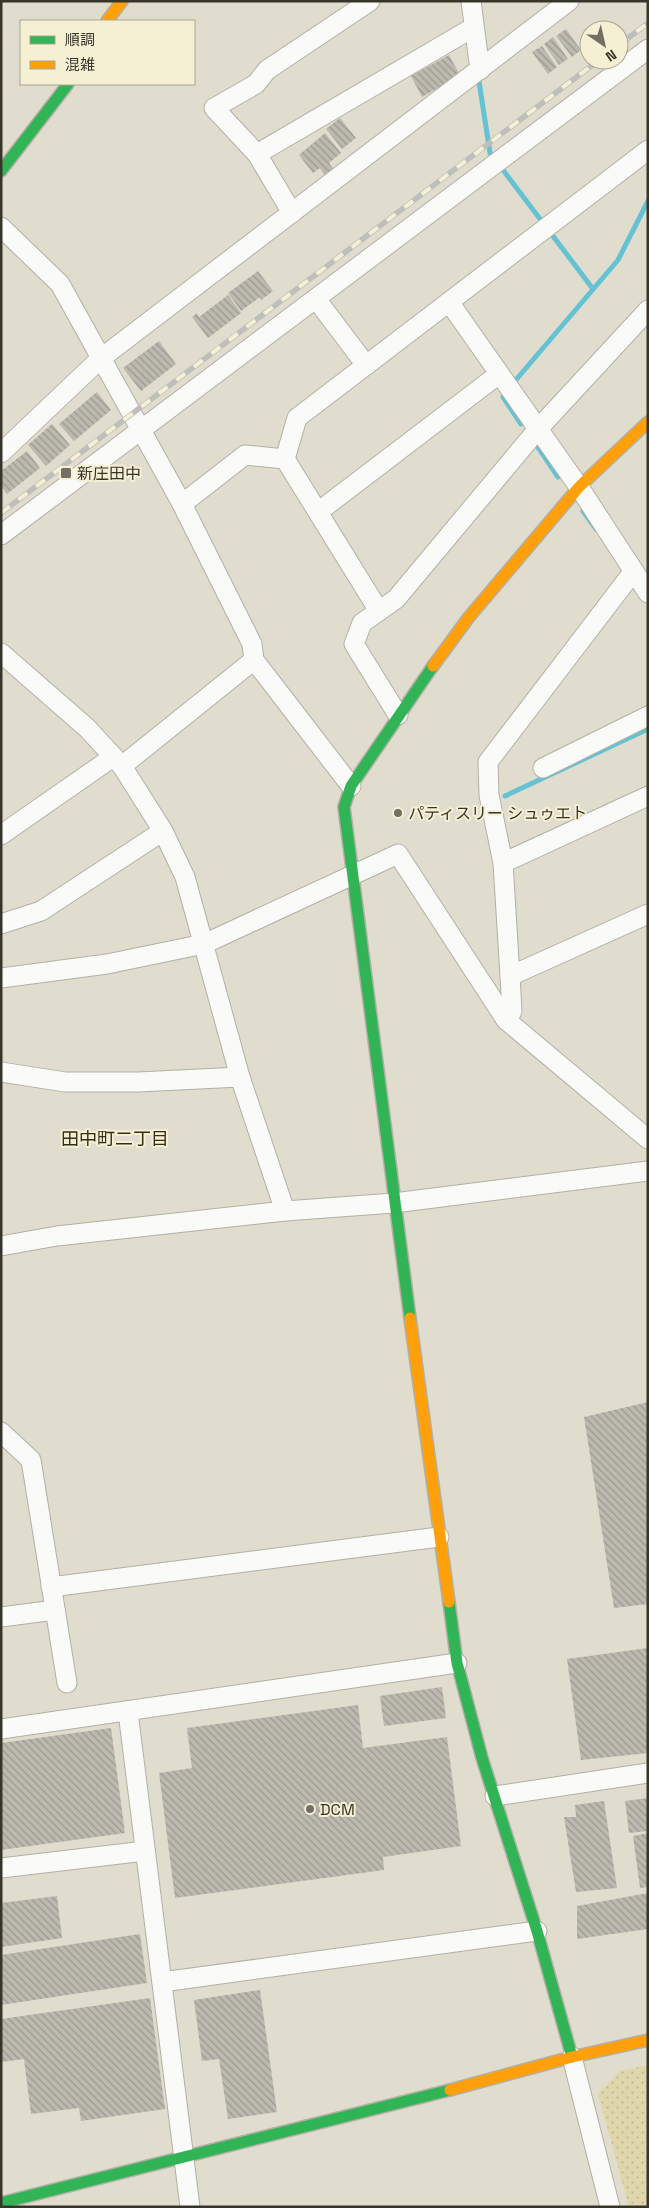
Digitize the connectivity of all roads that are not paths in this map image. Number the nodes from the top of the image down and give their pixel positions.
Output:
1 (122, 1) edge
2 (370, 1) edge
3 (471, 1) edge
4 (569, 1) edge
5 (108, 20) edge
6 (474, 27) junction
7 (648, 49) edge
8 (480, 70) junction
9 (67, 85) edge
10 (648, 150) edge
11 (257, 154) junction
12 (1, 171) edge
13 (292, 213) junction
14 (1, 227) edge
15 (316, 299) junction
16 (448, 302) junction
17 (648, 310) edge
18 (100, 358) junction
19 (366, 365) junction
20 (499, 374) junction
21 (648, 422) edge
22 (538, 429) junction
23 (141, 430) junction
24 (1, 454) edge
25 (285, 459) junction
26 (579, 488) junction
27 (182, 504) junction
28 (318, 512) junction
29 (1, 535) edge
30 (633, 572) junction
31 (648, 593) edge
32 (379, 611) junction
33 (1, 654) edge
34 (254, 660) junction
35 (398, 715) junction
36 (648, 716) edge
37 (118, 761) junction
38 (543, 768) dead end
39 (351, 786) junction
40 (648, 796) edge
41 (164, 831) junction
42 (1, 835) edge
43 (503, 863) junction
44 (352, 876) junction
45 (648, 914) edge
46 (1, 924) edge
47 (204, 944) junction
48 (510, 976) junction
49 (1, 978) edge
50 (507, 1021) junction
51 (1, 1072) edge
52 (240, 1078) junction
53 (648, 1139) edge
54 (648, 1170) edge
55 (394, 1203) junction
56 (285, 1210) junction
57 (1, 1246) edge
58 (1, 1432) edge
59 (439, 1537) junction
60 (51, 1587) junction
61 (55, 1610) junction
62 (1, 1617) edge
63 (457, 1662) junction
64 (67, 1684) dead end
65 (128, 1712) junction
66 (1, 1729) edge
67 (648, 1773) edge
68 (495, 1796) junction
69 (145, 1851) junction
70 (1, 1868) edge
71 (537, 1931) junction
72 (162, 1982) junction
73 (648, 2040) edge
74 (572, 2057) junction
75 (184, 2157) junction
76 (1, 2203) edge
77 (190, 2207) edge
78 (610, 2207) edge

1 - 5 street
2 - 11 street
3 - 6 street
4 - 8 street
6 - 8 street
6 - 11 street
7 - 15 street
8 - 13 street
9 - 12 street
10 - 16 street
11 - 13 street
13 - 18 street
14 - 18 street
15 - 19 street
15 - 23 street
16 - 19 street
16 - 20 street
17 - 22 street
18 - 23 street
18 - 24 street
19 - 25 street
20 - 22 street
20 - 28 street
21 - 26 street
22 - 26 street
22 - 32 street
23 - 27 street
23 - 29 street
25 - 27 street
25 - 28 street
26 - 30 street
26 - 35 street
27 - 34 street
28 - 32 street
30 - 31 street
30 - 43 street
32 - 35 street
33 - 37 street
34 - 37 street
34 - 39 street
35 - 39 street
36 - 38 street
37 - 41 street
37 - 42 street
39 - 44 street
40 - 43 street
41 - 46 street
41 - 47 street
43 - 48 street
44 - 47 street
44 - 50 street
44 - 55 street
45 - 48 street
47 - 49 street
47 - 52 street
48 - 50 street
50 - 53 street
51 - 52 street
52 - 56 street
54 - 55 street
55 - 56 street
55 - 59 street
56 - 57 street
58 - 60 street
59 - 60 street
59 - 63 street
60 - 61 street
61 - 62 street
61 - 64 street
63 - 65 street
63 - 68 street
65 - 66 street
65 - 69 street
67 - 68 street
68 - 71 street
69 - 70 street
69 - 72 street
71 - 72 street
71 - 74 street
72 - 75 street
73 - 74 street
74 - 75 street
74 - 78 street
75 - 76 street
75 - 77 street

